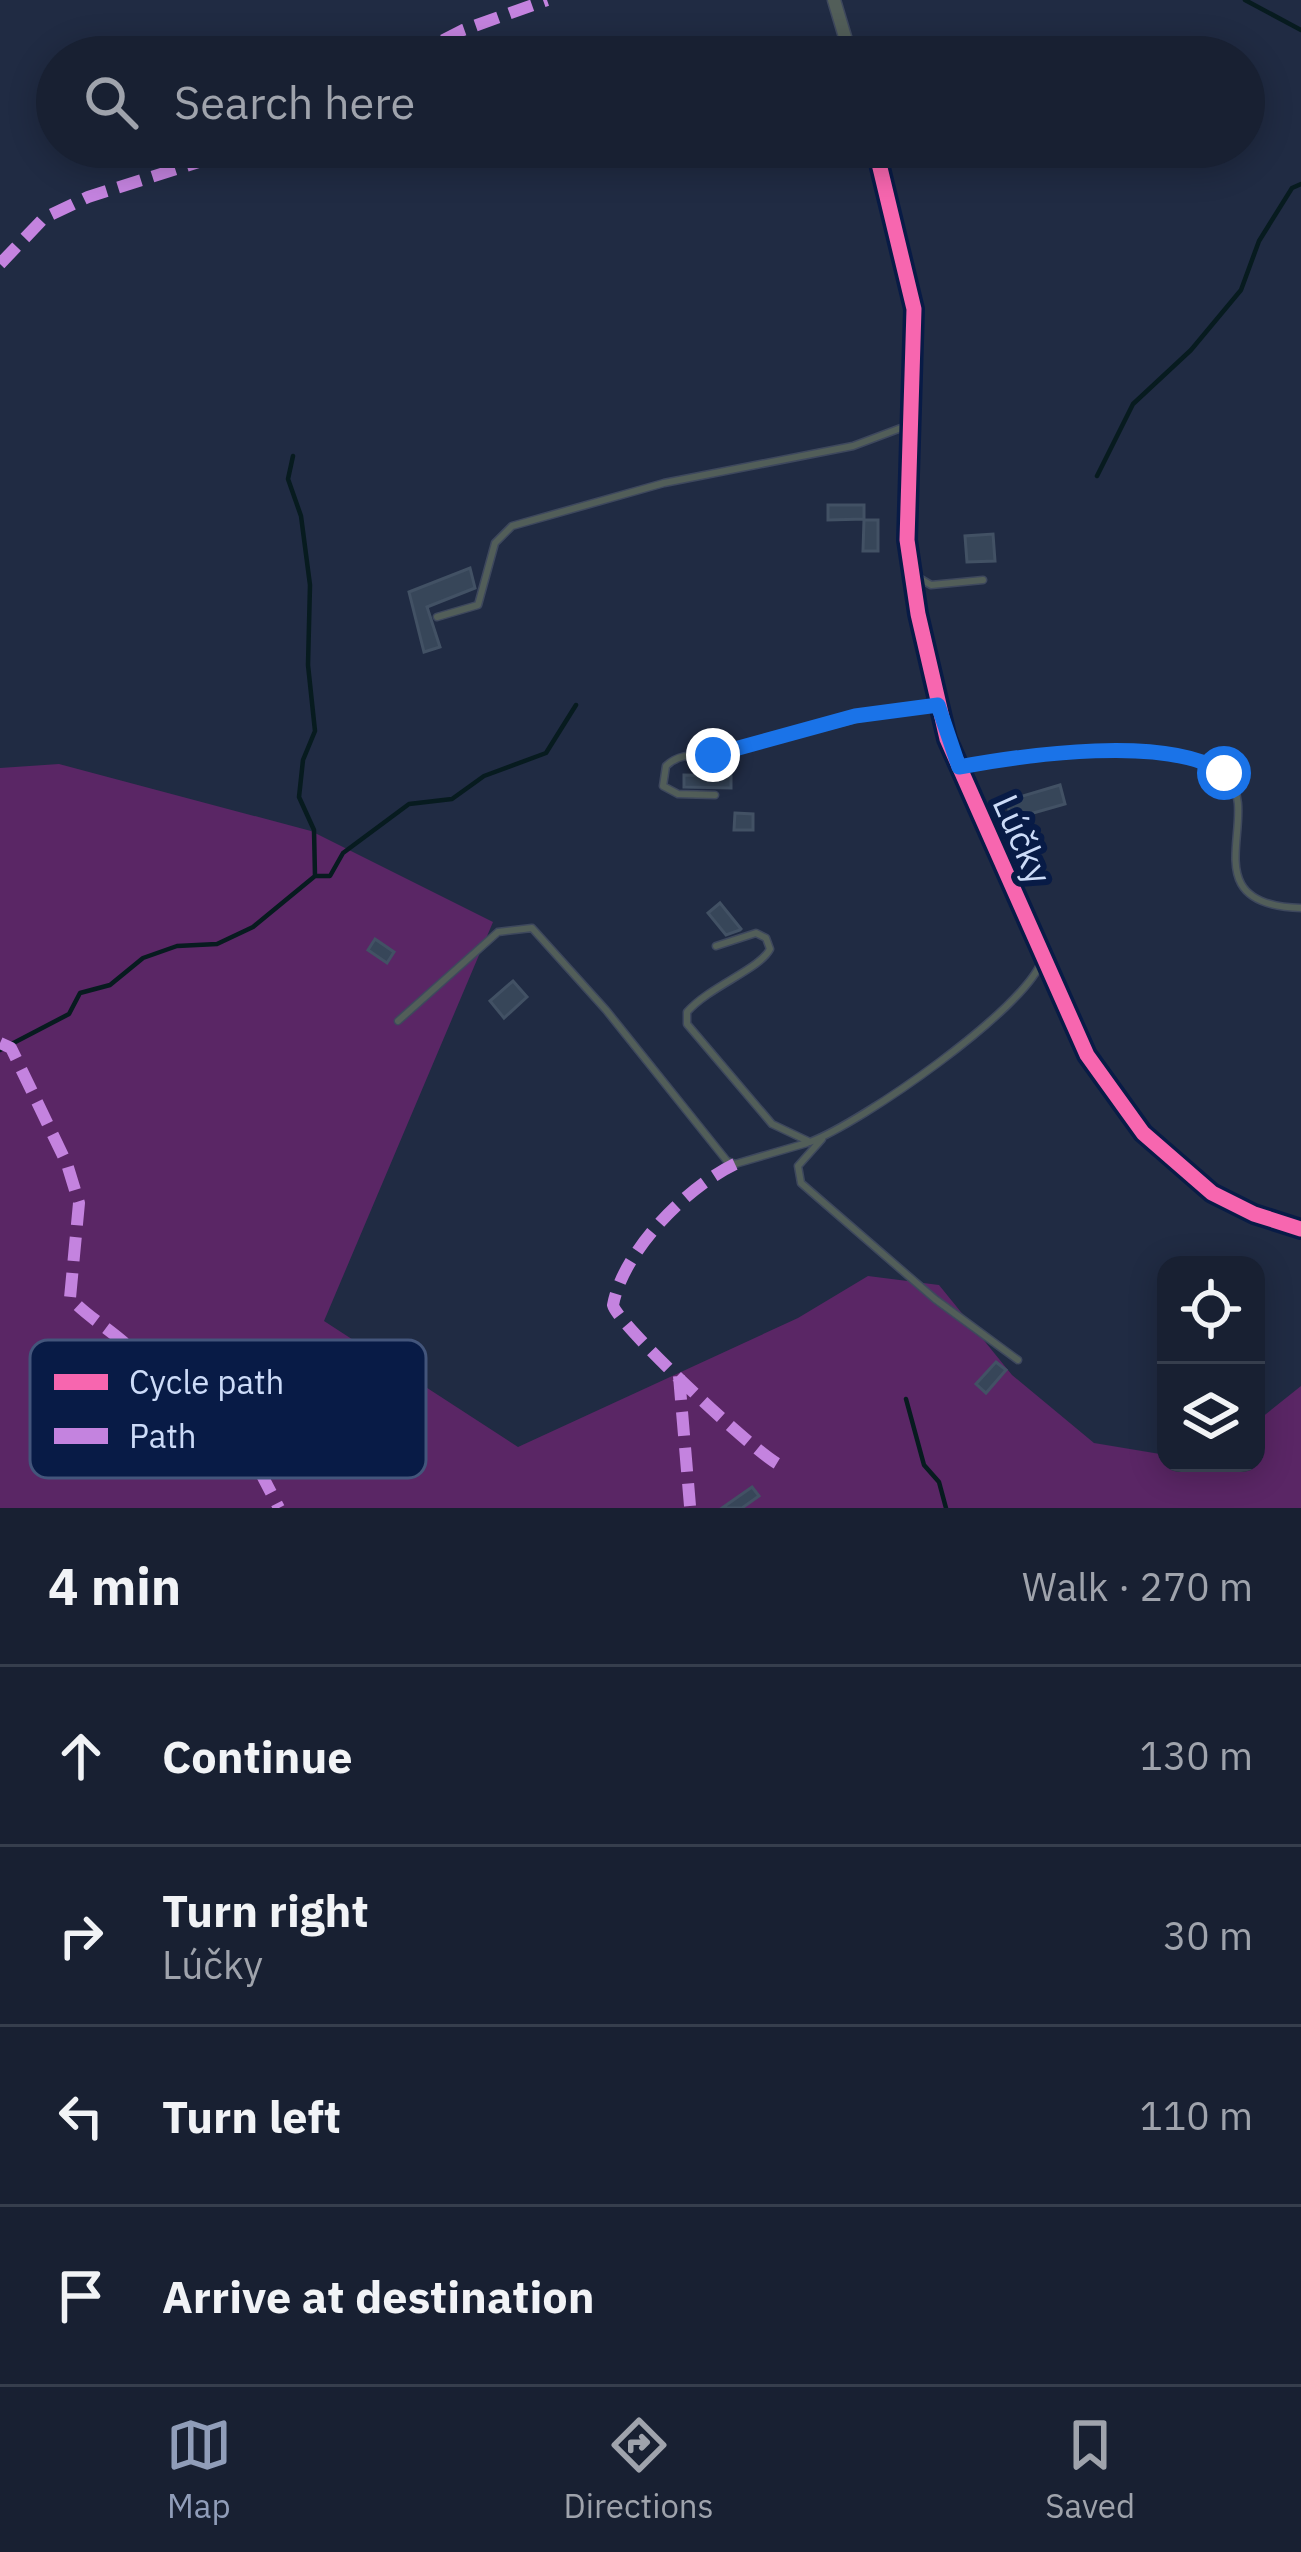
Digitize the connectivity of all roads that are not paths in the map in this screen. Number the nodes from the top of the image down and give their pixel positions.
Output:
1 (834, 0) edge
2 (845, 36) edge
3 (880, 168) edge
4 (913, 423) junction
5 (911, 573) junction
6 (983, 580) dead end
7 (437, 617) dead end
8 (938, 705) junction
9 (959, 767) junction
10 (715, 795) dead end
11 (1301, 908) edge
12 (716, 946) dead end
13 (1043, 957) junction
14 (398, 1021) dead end
15 (825, 1136) junction
16 (810, 1142) junction
17 (1301, 1228) edge
18 (1018, 1360) dead end

1 - 2 street
3 - 4 street, Lúčky
4 - 5 street, Lúčky
4 - 7 lane
5 - 6 lane
5 - 8 street, Lúčky
8 - 9 street, Lúčky
8 - 10 lane
9 - 11 lane
9 - 13 street, Lúčky
12 - 16 lane
13 - 15 lane
13 - 17 street, Lúčky
14 - 16 lane
15 - 16 lane
15 - 18 lane

